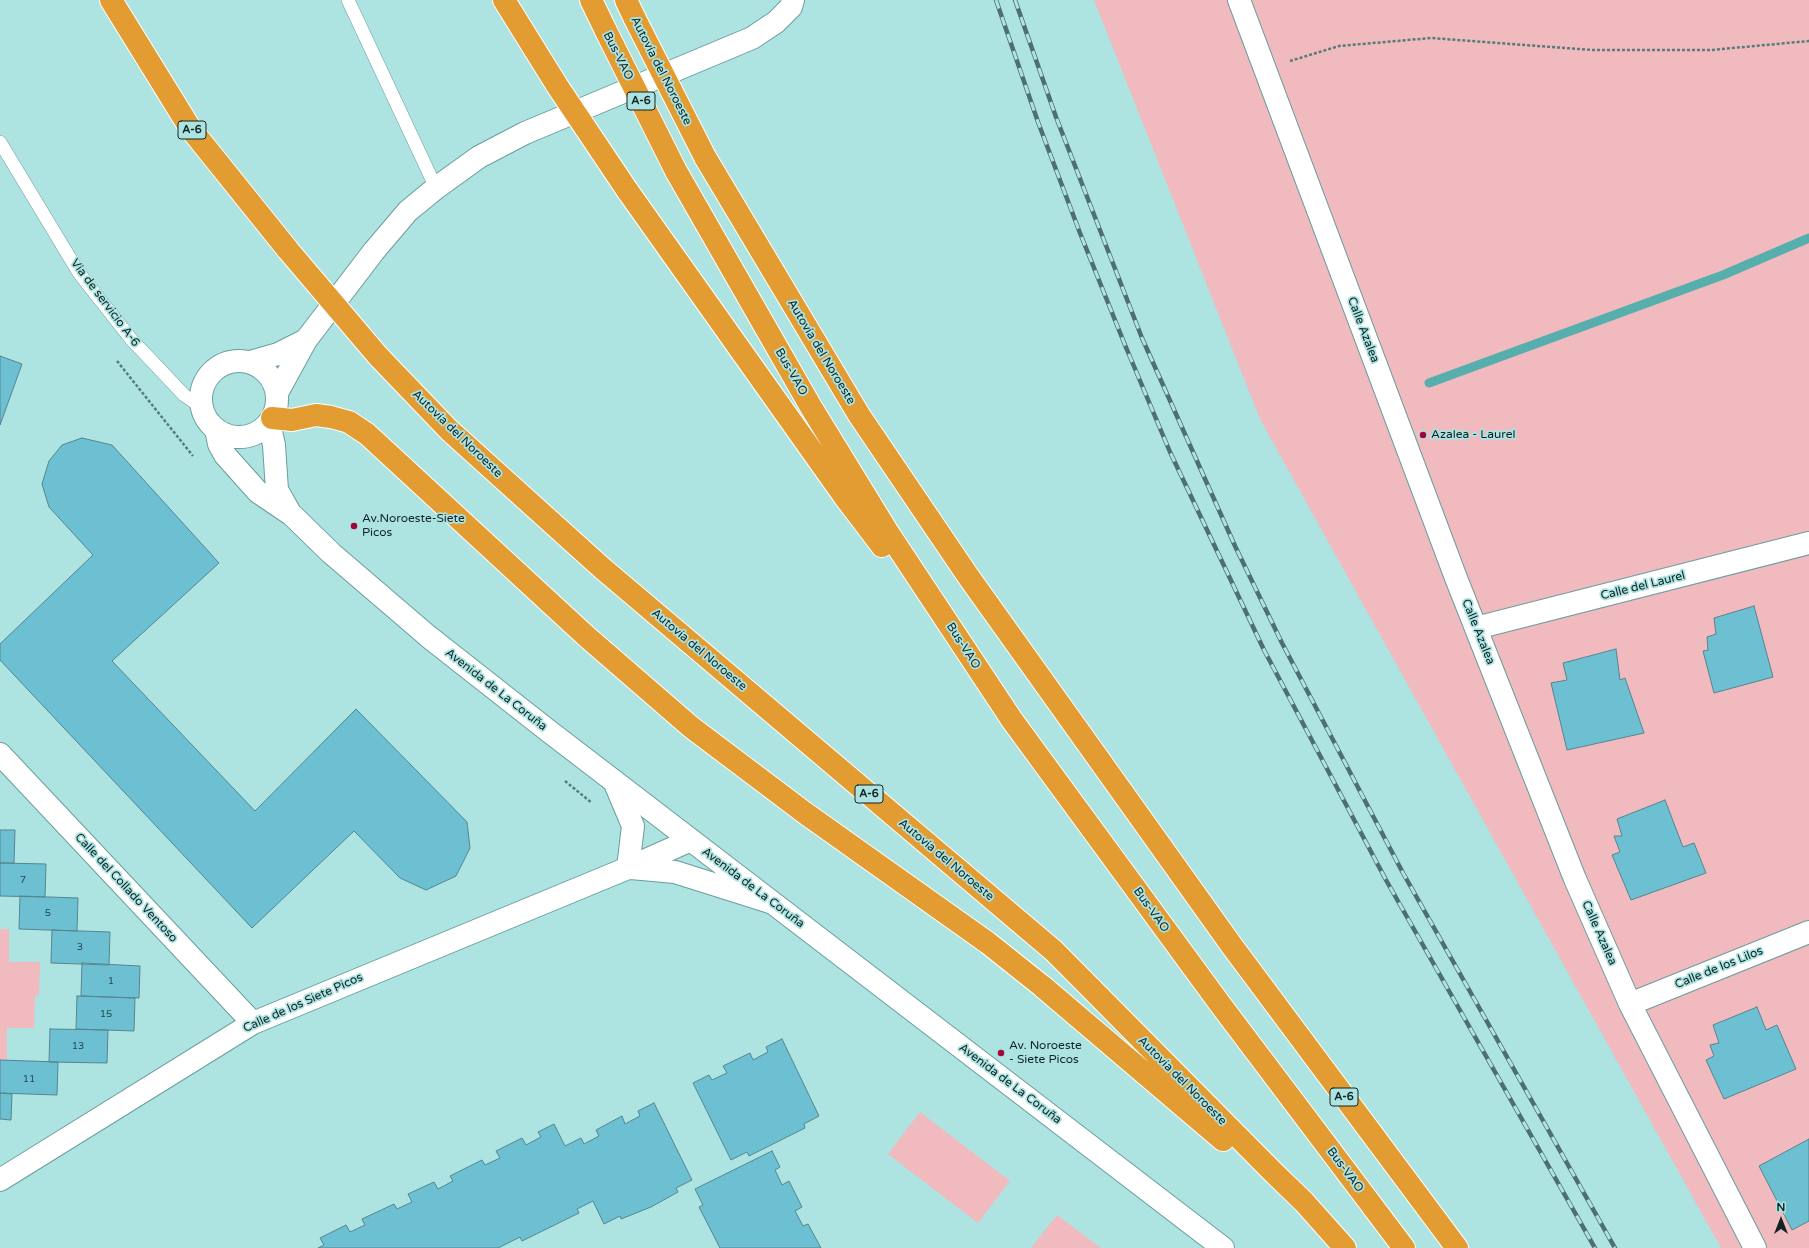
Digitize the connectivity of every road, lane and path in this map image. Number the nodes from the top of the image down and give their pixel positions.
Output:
1 (111, 0) edge
2 (348, 0) edge
3 (504, 0) edge
4 (591, 0) edge
5 (626, 0) edge
6 (793, 0) edge
7 (1239, 0) edge
8 (634, 10) edge
9 (1809, 40) edge
10 (1265, 69) junction
11 (0, 142) edge
12 (436, 188) junction
13 (306, 340) junction
14 (250, 362) junction
15 (277, 393) junction
16 (203, 408) junction
17 (270, 421) junction
18 (216, 429) junction
19 (292, 515) junction
20 (1809, 543) edge
21 (1476, 628) junction
22 (1012, 720) junction
23 (0, 754) edge
24 (614, 781) junction
25 (691, 840) junction
26 (628, 868) junction
27 (773, 903) junction
28 (1809, 932) edge
29 (1630, 1004) junction
30 (252, 1023) junction
31 (1273, 1172) junction
32 (0, 1180) edge
33 (1223, 1248) edge
34 (1345, 1248) edge
35 (1404, 1248) edge
36 (1457, 1248) edge
37 (1756, 1248) edge

1 - 31 highway, Autovía del Noroeste / A-6, bridge
2 - 12 lane
3 - 22 highway, bridge
4 - 22 highway, Bus-VAO / A-6, bridge
5 - 8 highway, Autovía del Noroeste / A-6
6 - 12 street
7 - 10 street, Calle Azalea
8 - 36 highway, Autovía del Noroeste / A-6, bridge
9 - 10 path
10 - 21 street, Calle Azalea
11 - 16 lane, Vía de servicio A-6
12 - 13 street
13 - 14 street
13 - 15 street
14 - 15 street
14 - 16 street
15 - 17 street
16 - 18 street
17 - 18 street
17 - 19 street, Avenida de La Coruña
17 - 31 highway
18 - 19 street, Avenida de La Coruña
19 - 24 street, Avenida de La Coruña
20 - 21 street, Calle del Laurel
21 - 29 street, Calle Azalea
22 - 35 highway, Bus-VAO
23 - 30 street, Calle del Collado Ventoso
24 - 25 street, Avenida de La Coruña
24 - 26 street
25 - 26 street, Calle de los Siete Picos
25 - 27 street, Avenida de La Coruña
26 - 27 street, Calle de los Siete Picos
26 - 30 street, Calle de los Siete Picos
27 - 33 street, Avenida de La Coruña
28 - 29 street, Calle de los Lilos
29 - 37 street, Calle Azalea
30 - 32 street, Calle de los Siete Picos
31 - 34 highway, Autovía del Noroeste / A-6

